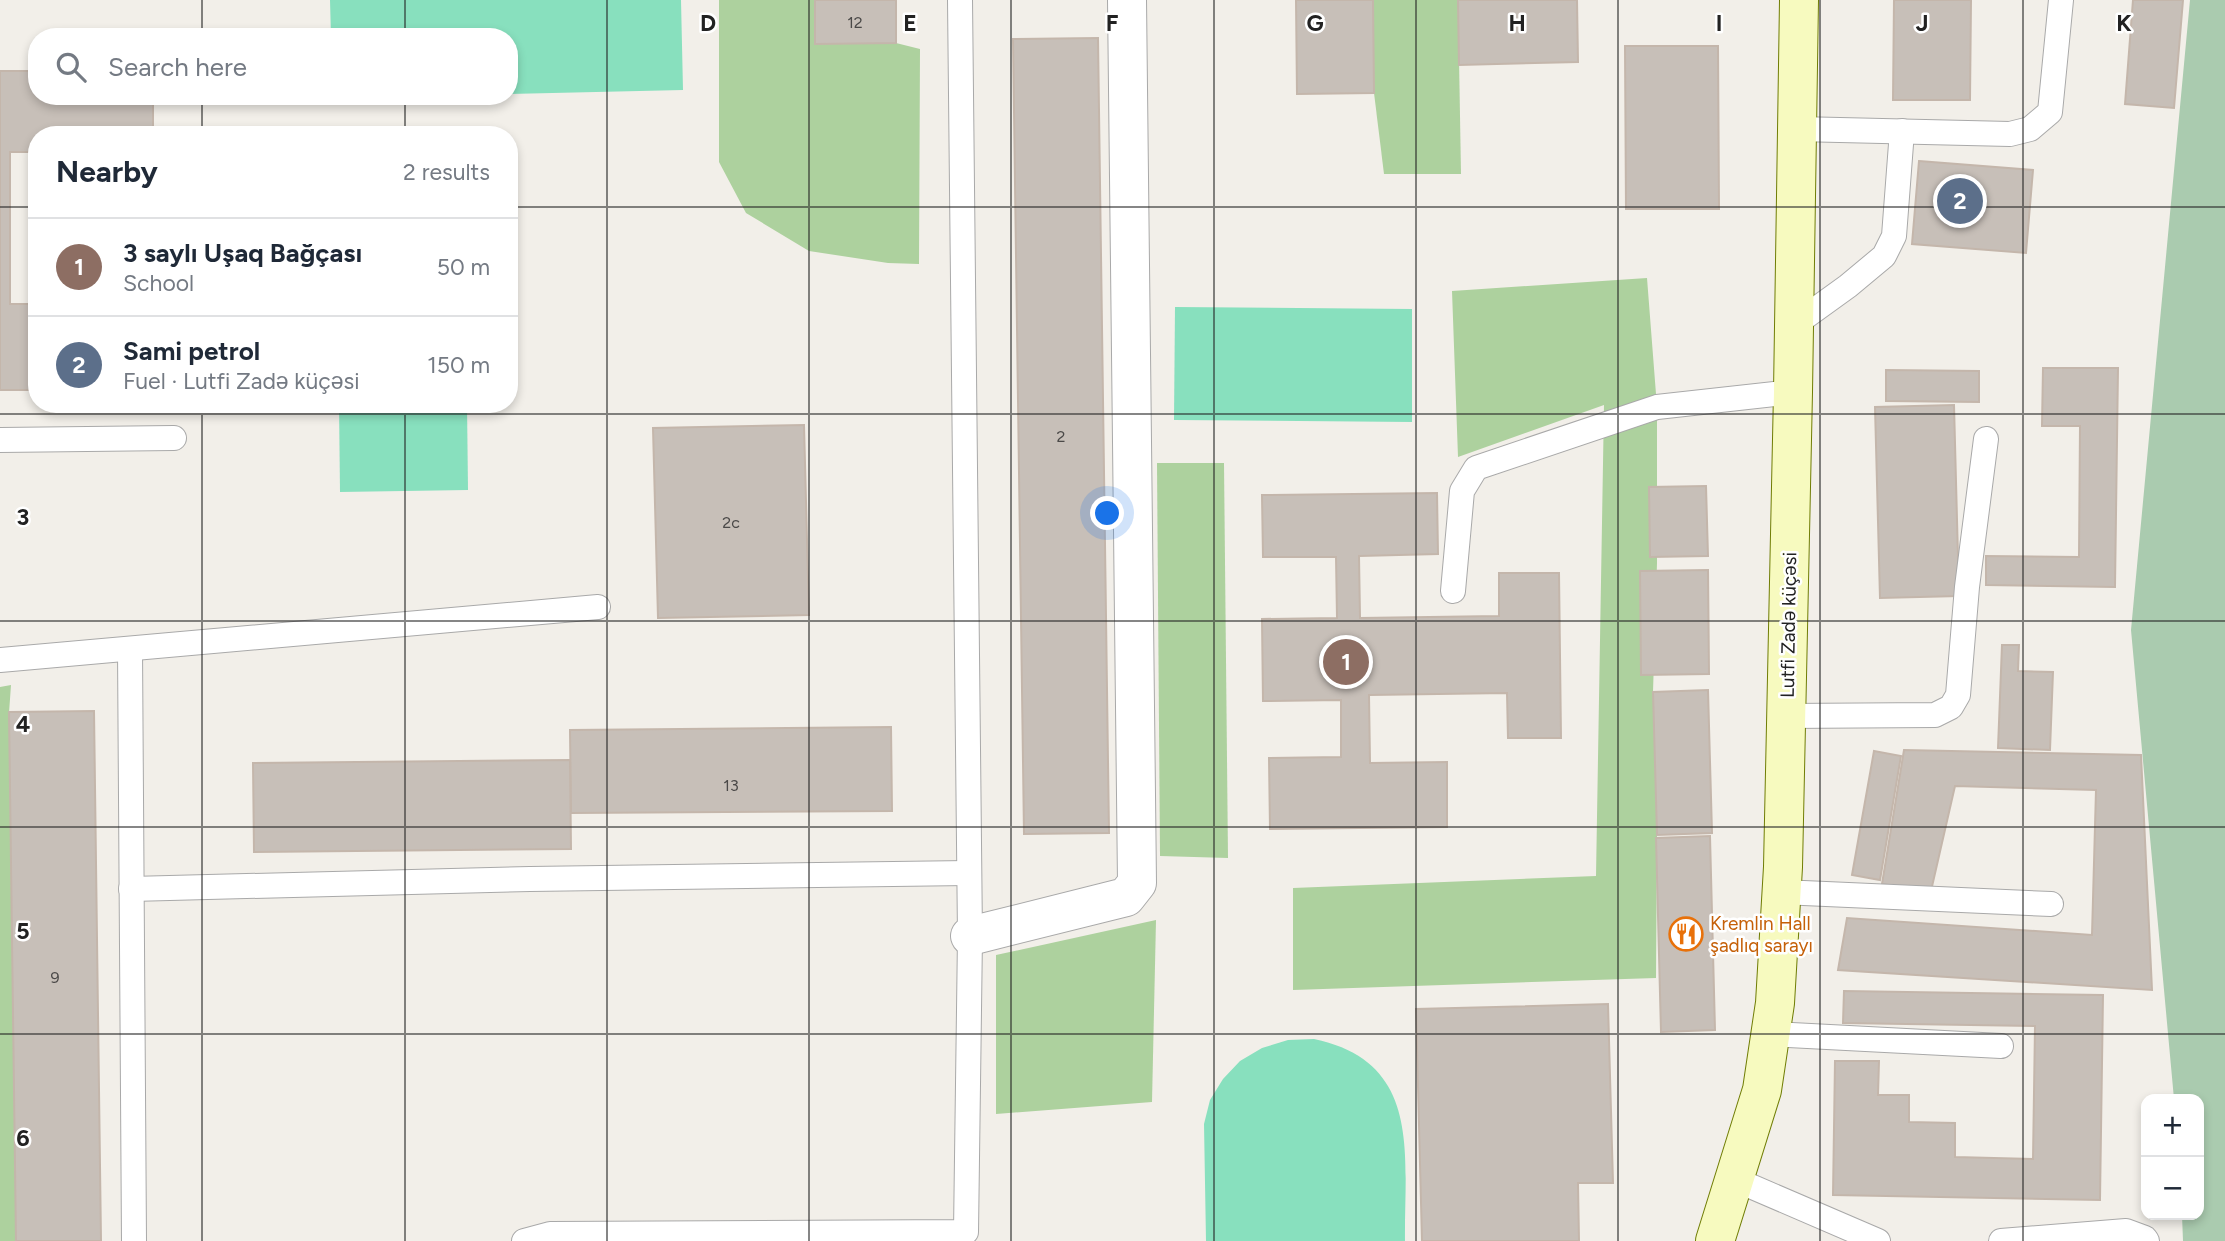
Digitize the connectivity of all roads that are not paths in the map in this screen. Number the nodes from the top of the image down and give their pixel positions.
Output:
1 (960, 0) edge
2 (1127, 0) edge
3 (1799, 0) edge
4 (2061, 0) edge
5 (1797, 129) junction
6 (1902, 131) junction
7 (1794, 325) junction
8 (1793, 392) junction
9 (174, 438) dead end
10 (1986, 439) dead end
11 (0, 440) edge
12 (1452, 591) dead end
13 (598, 607) dead end
14 (130, 649) junction
15 (0, 660) edge
16 (1786, 716) junction
17 (968, 873) junction
18 (131, 889) junction
19 (1781, 892) junction
20 (2051, 904) dead end
21 (970, 936) junction
22 (1771, 1034) junction
23 (2001, 1046) dead end
24 (1734, 1179) junction
25 (966, 1236) edge
26 (2066, 1239) edge
27 (134, 1241) edge
28 (524, 1241) edge
29 (1715, 1241) edge
30 (1878, 1241) edge
31 (2001, 1241) edge
32 (2147, 1241) edge

1 - 17 lane
2 - 21 street
3 - 5 main road, Lutfi Zadə küçəsi
4 - 6 lane
5 - 6 lane
5 - 7 main road, Lutfi Zadə küçəsi
6 - 7 lane
7 - 8 main road, Lutfi Zadə küçəsi
8 - 12 lane
8 - 16 main road, Lutfi Zadə küçəsi
9 - 11 lane
10 - 16 lane
13 - 14 lane
14 - 15 lane
14 - 18 lane
16 - 19 main road, Lutfi Zadə küçəsi
17 - 18 lane
17 - 21 lane
18 - 27 lane
19 - 20 lane
19 - 22 main road, Lutfi Zadə küçəsi
21 - 25 lane
22 - 23 lane
22 - 24 main road, Lutfi Zadə küçəsi
24 - 29 main road, Lutfi Zadə küçəsi
24 - 30 lane
25 - 28 lane
26 - 31 lane
26 - 32 lane

